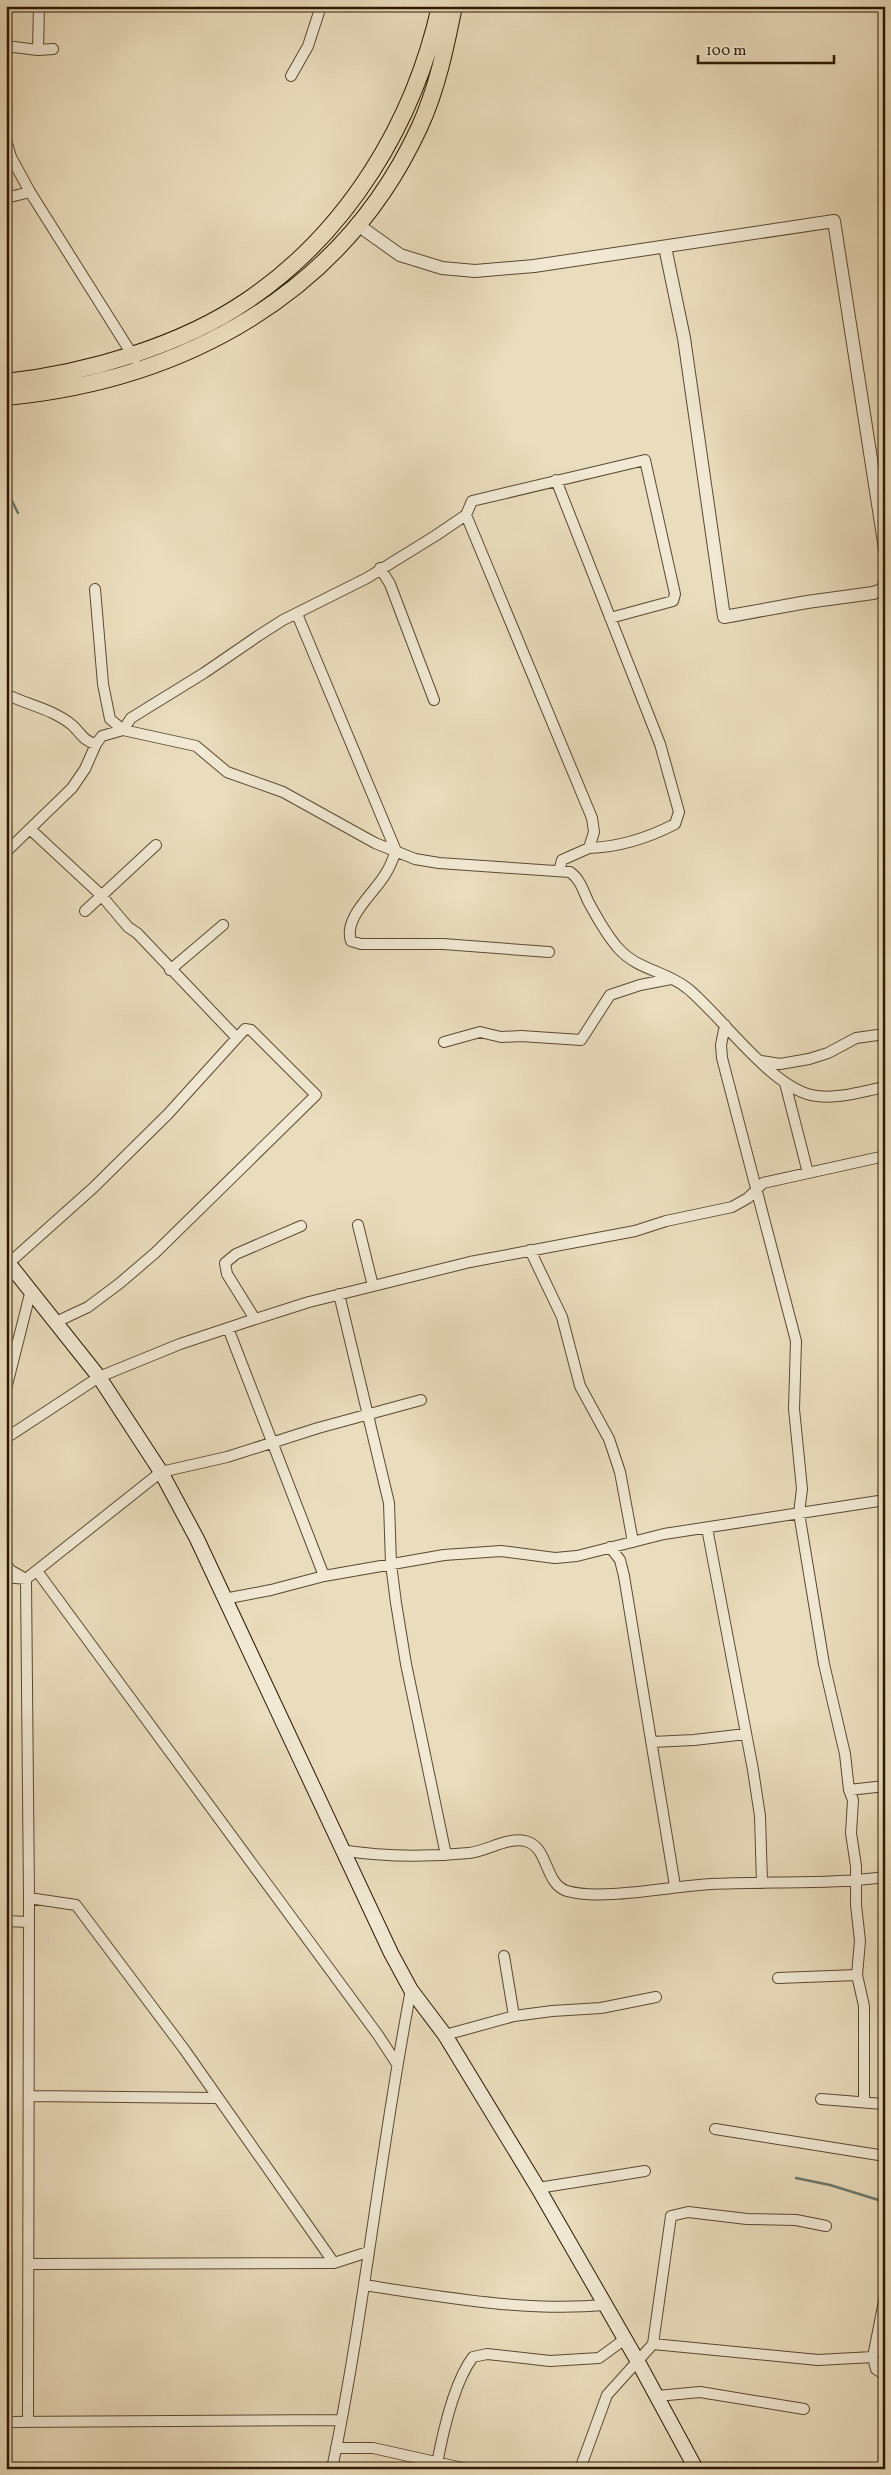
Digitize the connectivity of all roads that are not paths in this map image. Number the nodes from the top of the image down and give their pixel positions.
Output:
1 (39, 6) edge
2 (321, 6) edge
3 (440, 6) edge
4 (454, 6) edge
5 (6, 46) edge
6 (53, 49) dead end
7 (38, 50) junction
8 (291, 76) dead end
9 (6, 140) edge
10 (30, 192) junction
11 (6, 198) edge
12 (358, 225) junction
13 (665, 247) junction
14 (132, 354) junction
15 (142, 370) junction
16 (6, 382) edge
17 (6, 397) edge
18 (556, 480) junction
19 (466, 515) junction
20 (885, 549) edge
21 (380, 568) junction
22 (885, 584) edge
23 (95, 589) dead end
24 (298, 614) junction
25 (610, 618) junction
26 (6, 694) edge
27 (434, 700) dead end
28 (123, 730) junction
29 (96, 744) junction
30 (30, 829) junction
31 (156, 845) dead end
32 (589, 848) junction
33 (6, 852) edge
34 (396, 852) junction
35 (559, 871) junction
36 (101, 895) junction
37 (85, 911) dead end
38 (223, 925) dead end
39 (549, 952) dead end
40 (170, 970) junction
41 (671, 979) junction
42 (725, 1026) junction
43 (885, 1034) edge
44 (236, 1037) junction
45 (444, 1042) dead end
46 (761, 1061) junction
47 (785, 1083) junction
48 (885, 1087) edge
49 (885, 1156) edge
50 (808, 1173) junction
51 (756, 1187) junction
52 (358, 1225) dead end
53 (302, 1226) dead end
54 (530, 1250) junction
55 (8, 1262) edge
56 (373, 1286) junction
57 (30, 1290) junction
58 (338, 1294) junction
59 (255, 1319) junction
60 (56, 1322) junction
61 (228, 1328) junction
62 (99, 1377) junction
63 (6, 1389) edge
64 (421, 1400) dead end
65 (367, 1415) junction
66 (6, 1438) edge
67 (272, 1443) junction
68 (161, 1472) junction
69 (885, 1500) edge
70 (799, 1513) junction
71 (707, 1528) junction
72 (634, 1542) junction
73 (610, 1547) junction
74 (6, 1563) edge
75 (391, 1564) junction
76 (37, 1571) junction
77 (6, 1576) edge
78 (324, 1576) junction
79 (26, 1579) junction
80 (224, 1599) junction
81 (746, 1734) junction
82 (652, 1742) junction
83 (885, 1786) edge
84 (849, 1790) junction
85 (341, 1850) junction
86 (446, 1855) junction
87 (885, 1877) edge
88 (856, 1881) junction
89 (762, 1883) junction
90 (676, 1886) junction
91 (29, 1898) junction
92 (6, 1921) edge
93 (29, 1922) junction
94 (504, 1956) dead end
95 (857, 1975) junction
96 (778, 1978) dead end
97 (412, 1990) junction
98 (656, 1997) dead end
99 (514, 2016) junction
100 (445, 2035) junction
101 (397, 2064) junction
102 (30, 2096) junction
103 (218, 2098) junction
104 (821, 2099) dead end
105 (864, 2102) junction
106 (885, 2107) edge
107 (715, 2129) dead end
108 (885, 2156) edge
109 (645, 2171) dead end
110 (538, 2188) junction
111 (826, 2226) dead end
112 (368, 2252) junction
113 (334, 2263) junction
114 (29, 2264) junction
115 (364, 2285) junction
116 (885, 2296) edge
117 (605, 2305) junction
118 (625, 2339) junction
119 (653, 2344) junction
120 (873, 2357) junction
121 (637, 2360) junction
122 (885, 2375) edge
123 (658, 2396) junction
124 (804, 2409) dead end
125 (341, 2420) junction
126 (6, 2422) edge
127 (28, 2422) junction
128 (336, 2448) junction
129 (437, 2465) edge
130 (332, 2469) edge
131 (468, 2469) edge
132 (580, 2469) edge
133 (696, 2469) edge

1 - 7 street
2 - 8 street
3 - 14 highway
4 - 12 highway
5 - 7 street
6 - 7 street
9 - 10 street
10 - 11 street
10 - 14 street
12 - 13 street
12 - 15 highway
13 - 20 street
13 - 22 street
14 - 15 street
14 - 16 highway
15 - 17 highway
18 - 19 street
18 - 25 street
18 - 25 street
19 - 21 street
19 - 32 street
21 - 24 street
21 - 27 street
23 - 28 street
24 - 28 street
24 - 34 street
25 - 32 street
26 - 29 street
28 - 29 street
28 - 34 street
29 - 30 street
30 - 33 street
30 - 36 street
31 - 36 street
32 - 35 street
34 - 35 street
34 - 39 street
35 - 41 street
36 - 37 street
36 - 40 street
38 - 40 street
40 - 44 street
41 - 42 street
41 - 45 street
42 - 46 street
42 - 51 street
43 - 46 street
44 - 55 street
44 - 60 street
46 - 47 street
47 - 48 street
47 - 50 street
49 - 50 street
50 - 51 street
51 - 54 street
51 - 70 street
52 - 56 street
53 - 59 street
54 - 56 street
54 - 72 street
55 - 57 main road
56 - 58 street
57 - 60 main road
57 - 63 street
58 - 59 street
58 - 65 street
59 - 61 street
60 - 62 main road
61 - 62 street
61 - 67 street
62 - 66 street
62 - 68 main road
64 - 65 street
65 - 67 street
65 - 75 street
67 - 68 street
67 - 78 street
68 - 76 street
68 - 80 main road
69 - 70 street
70 - 71 street
70 - 84 street
71 - 72 street
71 - 81 street
72 - 73 street
73 - 75 street
73 - 82 street
74 - 79 street
75 - 78 street
75 - 86 street
76 - 79 street
76 - 101 street
77 - 79 street
78 - 80 street
79 - 91 street
80 - 85 main road
81 - 82 street
81 - 89 street
82 - 90 street
83 - 84 street
84 - 88 street
85 - 86 street
85 - 97 main road
86 - 90 street
87 - 88 street
88 - 89 street
88 - 95 street
89 - 90 street
91 - 93 street
91 - 103 street
92 - 93 street
93 - 102 street
94 - 99 street
95 - 96 street
95 - 105 street
97 - 100 main road
97 - 101 street
98 - 99 street
99 - 100 street
100 - 110 main road
101 - 112 street
102 - 103 street
102 - 114 street
103 - 113 street
104 - 105 street
105 - 106 street
107 - 108 street
109 - 110 street
110 - 117 main road
111 - 119 street
112 - 113 street
112 - 115 street
113 - 114 street
114 - 127 street
115 - 117 street
115 - 125 street
116 - 120 street
117 - 118 main road
118 - 121 main road
118 - 129 street
119 - 120 street
119 - 121 street
120 - 122 street
121 - 123 main road
121 - 132 street
123 - 124 street
123 - 133 main road
125 - 127 street
125 - 128 street
126 - 127 street
128 - 129 street
128 - 130 street
129 - 131 street

